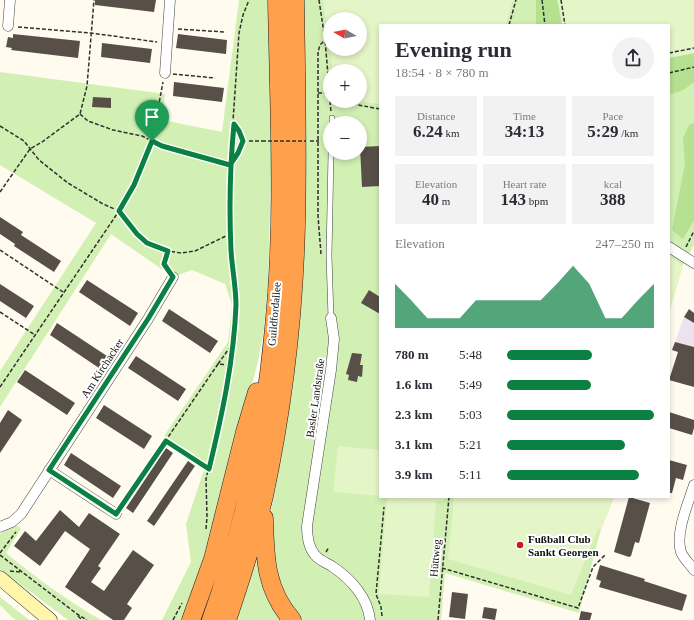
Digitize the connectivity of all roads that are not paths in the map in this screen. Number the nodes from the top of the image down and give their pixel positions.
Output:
1 (10, 0) edge
2 (170, 0) edge
3 (277, 0) edge
4 (295, 0) edge
5 (8, 26) road end
6 (165, 74) road end
7 (331, 160) edge
8 (670, 248) edge
9 (694, 263) edge
10 (173, 277) road end
11 (331, 318) joint
12 (274, 328) junction
13 (49, 470) junction
14 (694, 485) edge
15 (264, 495) junction
16 (116, 514) road end
17 (0, 526) edge
18 (694, 570) edge
19 (1, 578) edge
20 (50, 620) edge
21 (191, 620) edge
22 (211, 620) edge
23 (228, 620) edge
24 (292, 620) edge
25 (370, 620) edge

1 - 5 street
2 - 6 street
3 - 12 highway, Guildfordallee
4 - 15 highway, Guildfordallee
7 - 11 lane, Basler Landstraße
8 - 9 street
10 - 13 street, Am Kirchacker
11 - 25 street, Basler Landstraße
12 - 21 highway
12 - 22 highway, Guildfordallee
13 - 16 street
13 - 17 street, Am Kirchacker
14 - 18 street
15 - 23 highway, Guildfordallee
15 - 24 highway
19 - 20 street

